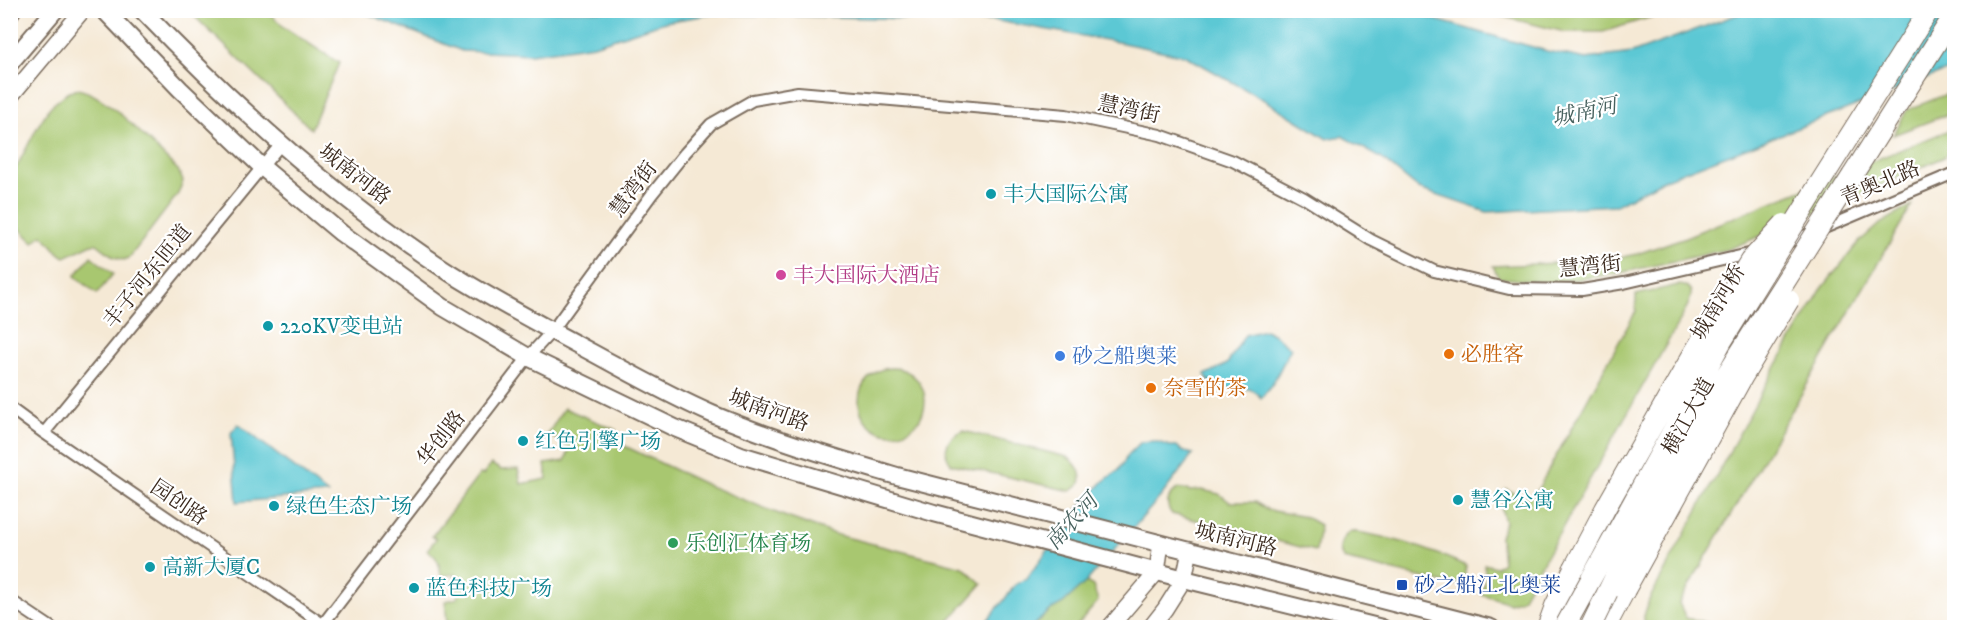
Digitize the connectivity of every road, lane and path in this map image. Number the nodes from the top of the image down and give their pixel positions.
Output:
1 (55, 10) edge
2 (83, 10) edge
3 (104, 10) edge
4 (142, 10) edge
5 (1929, 10) edge
6 (1954, 15) edge
7 (10, 63) edge
8 (10, 97) edge
9 (280, 144) junction
10 (262, 167) junction
11 (1954, 173) edge
12 (1852, 176) junction
13 (1816, 189) junction
14 (1822, 229) junction
15 (1768, 249) junction
16 (552, 331) junction
17 (528, 357) junction
18 (10, 408) edge
19 (44, 433) junction
20 (1161, 543) junction
21 (1190, 550) junction
22 (1156, 572) junction
23 (1184, 579) junction
24 (10, 600) edge
25 (323, 626) edge
26 (52, 627) edge
27 (1109, 627) edge
28 (1150, 627) edge
29 (1382, 627) edge
30 (1491, 627) edge
31 (1549, 627) edge
32 (1564, 627) edge
33 (1590, 627) edge
34 (1599, 627) edge
35 (1605, 627) edge

1 - 7 main road
2 - 8 street
3 - 10 main road
4 - 9 main road, 城南河路
5 - 13 highway, 城南河桥
6 - 12 highway
9 - 10 street, 丰子河东匝道
9 - 16 main road, 城南河路
10 - 17 main road
10 - 19 street, 丰子河东匝道
11 - 14 street, 青奥北路
12 - 33 highway, bridge
12 - 35 highway, bridge
13 - 31 highway, bridge
13 - 32 highway, 城南河桥, bridge
14 - 15 street, 青奥北路
14 - 34 street, 横江大道
15 - 16 street, 慧湾街
15 - 31 street, 横江大道
16 - 17 street, 慧湾街
16 - 20 main road, 城南河路
17 - 22 main road
17 - 25 street, 华创路
18 - 19 street, 园创路
19 - 25 street, 园创路
20 - 21 main road, 城南河路
20 - 22 street
21 - 23 street
21 - 30 main road, 城南河路
22 - 23 main road
22 - 27 street
23 - 28 street
23 - 29 main road
24 - 26 street

